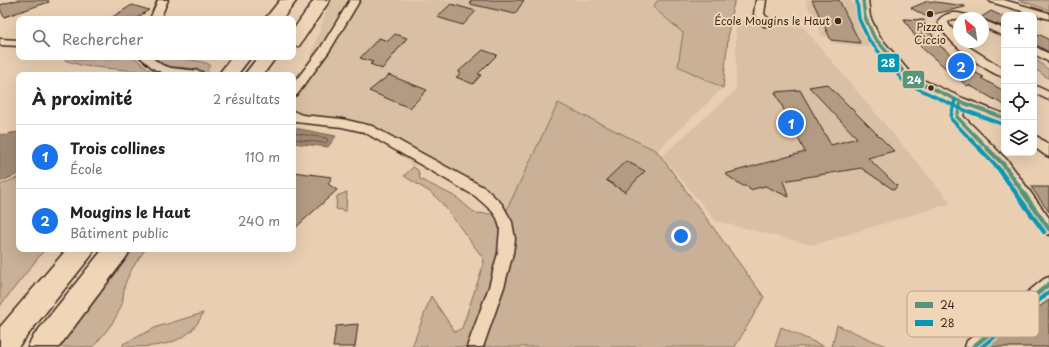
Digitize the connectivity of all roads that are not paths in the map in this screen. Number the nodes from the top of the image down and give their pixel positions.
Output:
1 (163, 0) edge
2 (289, 0) edge
3 (311, 0) edge
4 (322, 0) edge
5 (355, 0) edge
6 (761, 0) edge
7 (863, 0) edge
8 (994, 0) edge
9 (953, 15) edge
10 (156, 16) edge
11 (276, 16) edge
12 (1049, 16) edge
13 (296, 20) edge
14 (768, 24) dead end
15 (989, 26) edge
16 (1001, 32) edge
17 (953, 36) edge
18 (296, 38) edge
19 (0, 42) edge
20 (16, 43) edge
21 (964, 48) edge
22 (1037, 51) edge
23 (1049, 59) edge
24 (148, 60) edge
25 (237, 60) edge
26 (265, 60) edge
27 (280, 60) edge
28 (167, 72) edge
29 (216, 72) edge
30 (255, 72) edge
31 (273, 72) edge
32 (1001, 72) edge
33 (296, 85) edge
34 (1037, 90) edge
35 (1049, 96) edge
36 (961, 102) junction
37 (296, 116) edge
38 (1001, 117) edge
39 (1037, 142) edge
40 (1049, 152) edge
41 (1049, 229) edge
42 (63, 252) edge
43 (80, 252) edge
44 (116, 252) edge
45 (1049, 284) edge
46 (1039, 292) edge
47 (0, 328) edge
48 (985, 337) edge
49 (1, 347) edge
50 (42, 347) edge
51 (474, 347) edge
52 (973, 347) edge

1 - 10 street
2 - 11 highway
3 - 13 highway
4 - 18 highway
5 - 33 street
6 - 14 street
7 - 36 street
8 - 12 street
9 - 17 street
15 - 16 street
19 - 20 street
21 - 32 street
22 - 23 street
24 - 28 street
25 - 29 highway
26 - 30 highway
27 - 31 highway
34 - 35 street
36 - 38 street
36 - 41 street
37 - 51 street
39 - 40 street
42 - 47 highway
43 - 49 highway
44 - 50 highway
45 - 46 street
48 - 52 street

